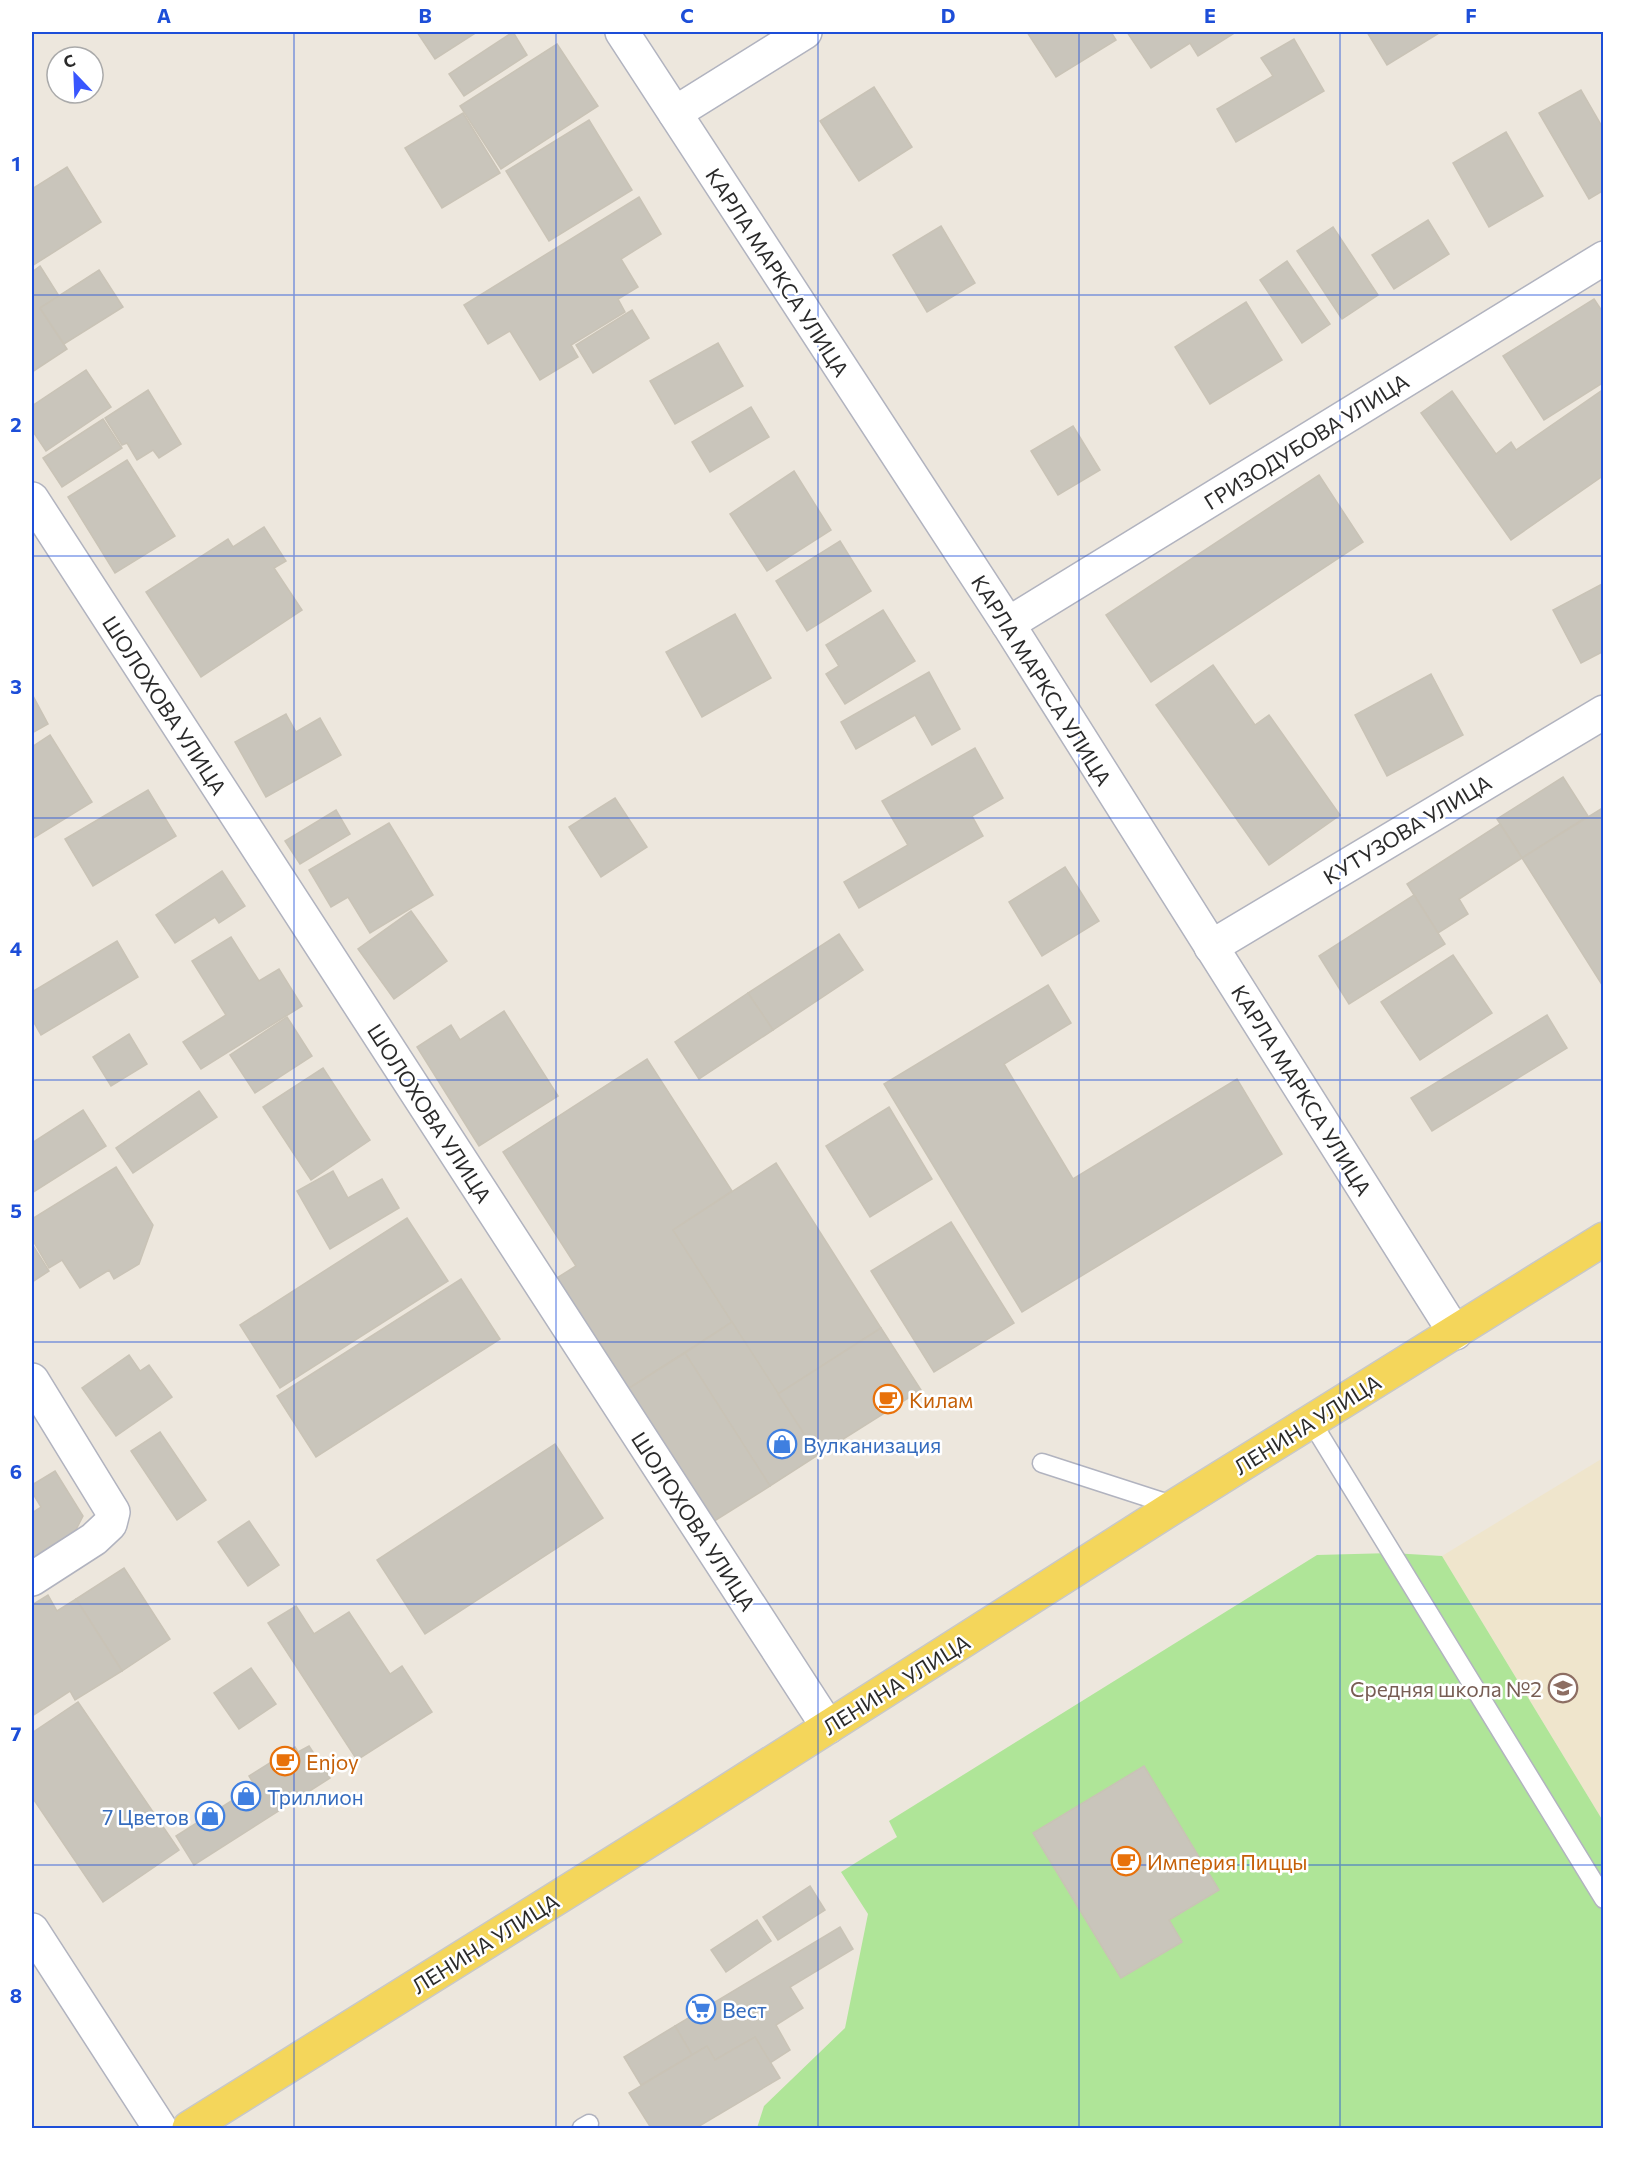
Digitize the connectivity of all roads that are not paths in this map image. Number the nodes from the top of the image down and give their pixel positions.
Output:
1 (622, 32) edge
2 (805, 32) edge
3 (675, 113) junction
4 (1604, 258) edge
5 (32, 499) edge
6 (1008, 624) junction
7 (1604, 712) edge
8 (1211, 947) junction
9 (1604, 1239) edge
10 (1455, 1333) junction
11 (32, 1380) edge
12 (1311, 1421) junction
13 (1042, 1463) dead end
14 (1175, 1506) junction
15 (32, 1580) edge
16 (828, 1727) junction
17 (1604, 1899) edge
18 (32, 1930) edge
19 (160, 2128) edge
20 (189, 2128) edge

1 - 3 street, КАРЛА МАРКСА УЛИЦА
2 - 3 street
3 - 6 street, КАРЛА МАРКСА УЛИЦА
4 - 6 street, ГРИЗОДУБОВА УЛИЦА
5 - 16 street, ШОЛОХОВА УЛИЦА
6 - 8 street, КАРЛА МАРКСА УЛИЦА
7 - 8 street, КУТУЗОВА УЛИЦА
8 - 10 street, КАРЛА МАРКСА УЛИЦА
9 - 10 main road, ЛЕНИНА УЛИЦА
10 - 12 main road, ЛЕНИНА УЛИЦА
11 - 15 street
12 - 14 main road, ЛЕНИНА УЛИЦА
12 - 17 lane
13 - 14 lane
14 - 16 main road, ЛЕНИНА УЛИЦА
16 - 20 main road, ЛЕНИНА УЛИЦА
18 - 19 street

